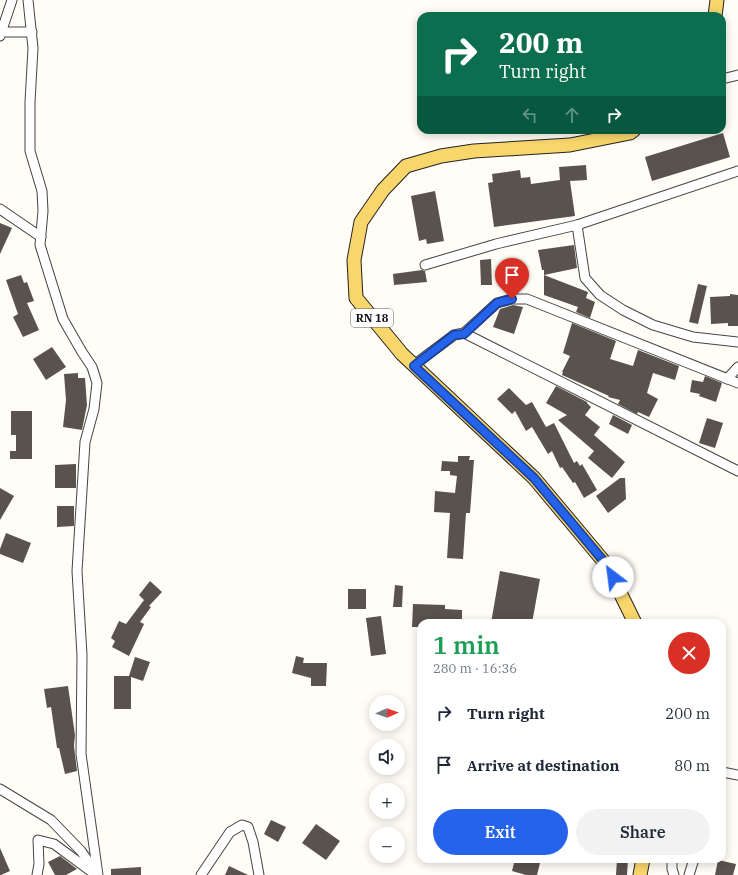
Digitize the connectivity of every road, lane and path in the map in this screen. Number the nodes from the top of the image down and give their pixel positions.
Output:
1 (12, 0) edge
2 (28, 0) edge
3 (717, 0) edge
4 (716, 12) edge
5 (32, 32) junction
6 (1, 34) edge
7 (738, 75) edge
8 (726, 78) edge
9 (625, 134) edge
10 (738, 171) edge
11 (0, 210) edge
12 (577, 225) junction
13 (41, 237) junction
14 (425, 265) dead end
15 (464, 334) junction
16 (738, 342) edge
17 (414, 366) junction
18 (738, 367) edge
19 (727, 379) junction
20 (738, 383) edge
21 (738, 471) edge
22 (633, 619) edge
23 (726, 774) edge
24 (738, 775) edge
25 (0, 789) edge
26 (642, 863) edge
27 (672, 863) edge
28 (693, 863) edge
29 (37, 875) edge
30 (98, 875) edge
31 (201, 875) edge
32 (259, 875) edge
33 (640, 875) edge
34 (674, 875) edge
35 (689, 875) edge

1 - 6 street
2 - 5 street
3 - 4 main road
5 - 6 street
5 - 13 street
7 - 8 street
9 - 17 main road, RN 18
10 - 12 street
11 - 13 street
12 - 14 street
12 - 16 street
13 - 30 street
15 - 17 street
15 - 19 street
15 - 21 street
17 - 22 main road, RN 18
18 - 19 street
19 - 20 street
23 - 24 street
25 - 30 street
26 - 33 main road
27 - 34 street
28 - 35 street
29 - 30 street
31 - 32 street

